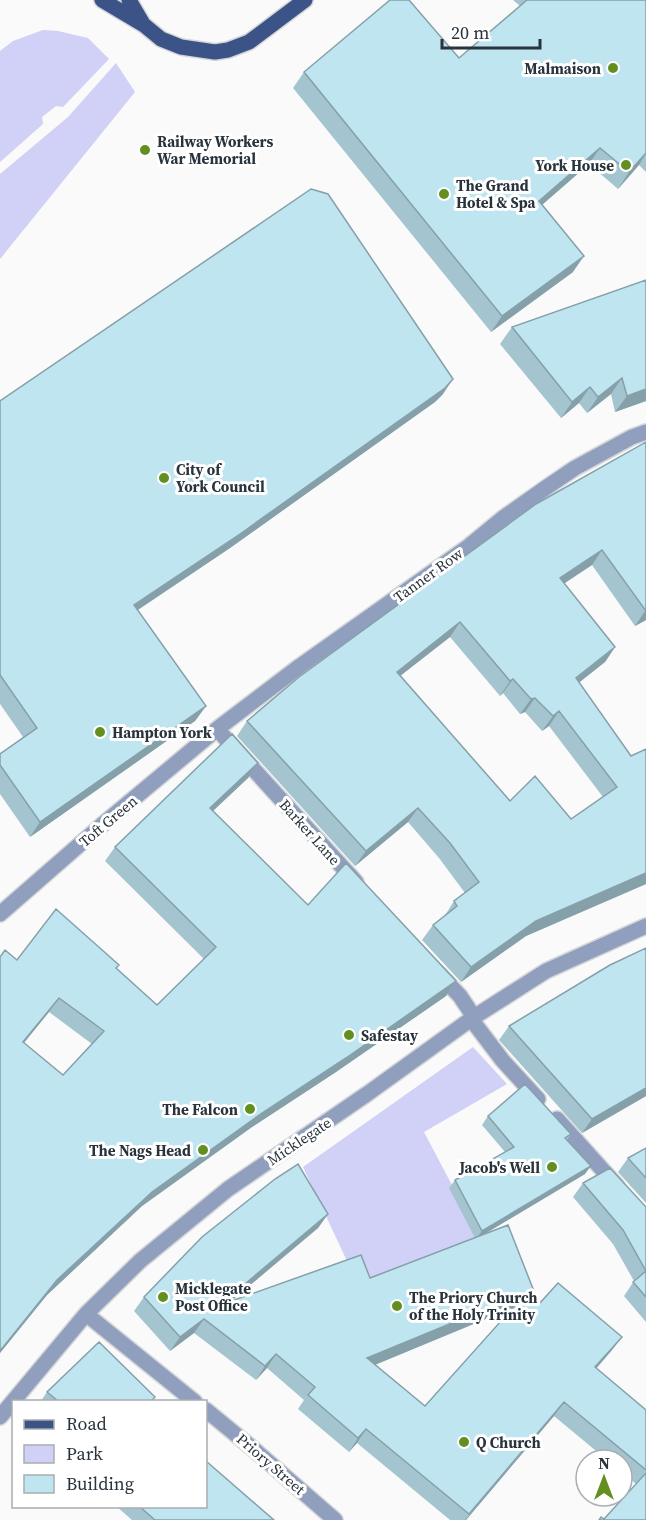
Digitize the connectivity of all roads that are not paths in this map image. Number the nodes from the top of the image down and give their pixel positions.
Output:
1 (102, 0) edge
2 (129, 0) edge
3 (305, 0) edge
4 (144, 25) junction
5 (646, 432) edge
6 (217, 729) junction
7 (366, 893) edge
8 (0, 914) edge
9 (646, 926) edge
10 (428, 962) edge
11 (472, 1018) junction
12 (630, 1200) edge
13 (86, 1314) junction
14 (14, 1400) edge
15 (194, 1400) edge
16 (12, 1403) edge
17 (207, 1411) edge
18 (0, 1417) edge
19 (335, 1520) edge

1 - 4 main road
2 - 4 main road
3 - 4 main road
5 - 6 street, Tanner Row
6 - 7 street, Barker Lane
6 - 8 street, Toft Green
9 - 11 street, Micklegate
10 - 11 street
11 - 12 street
11 - 13 street, Micklegate
13 - 14 street, Micklegate
13 - 15 street
16 - 18 street, Micklegate
17 - 19 street, Priory Street

